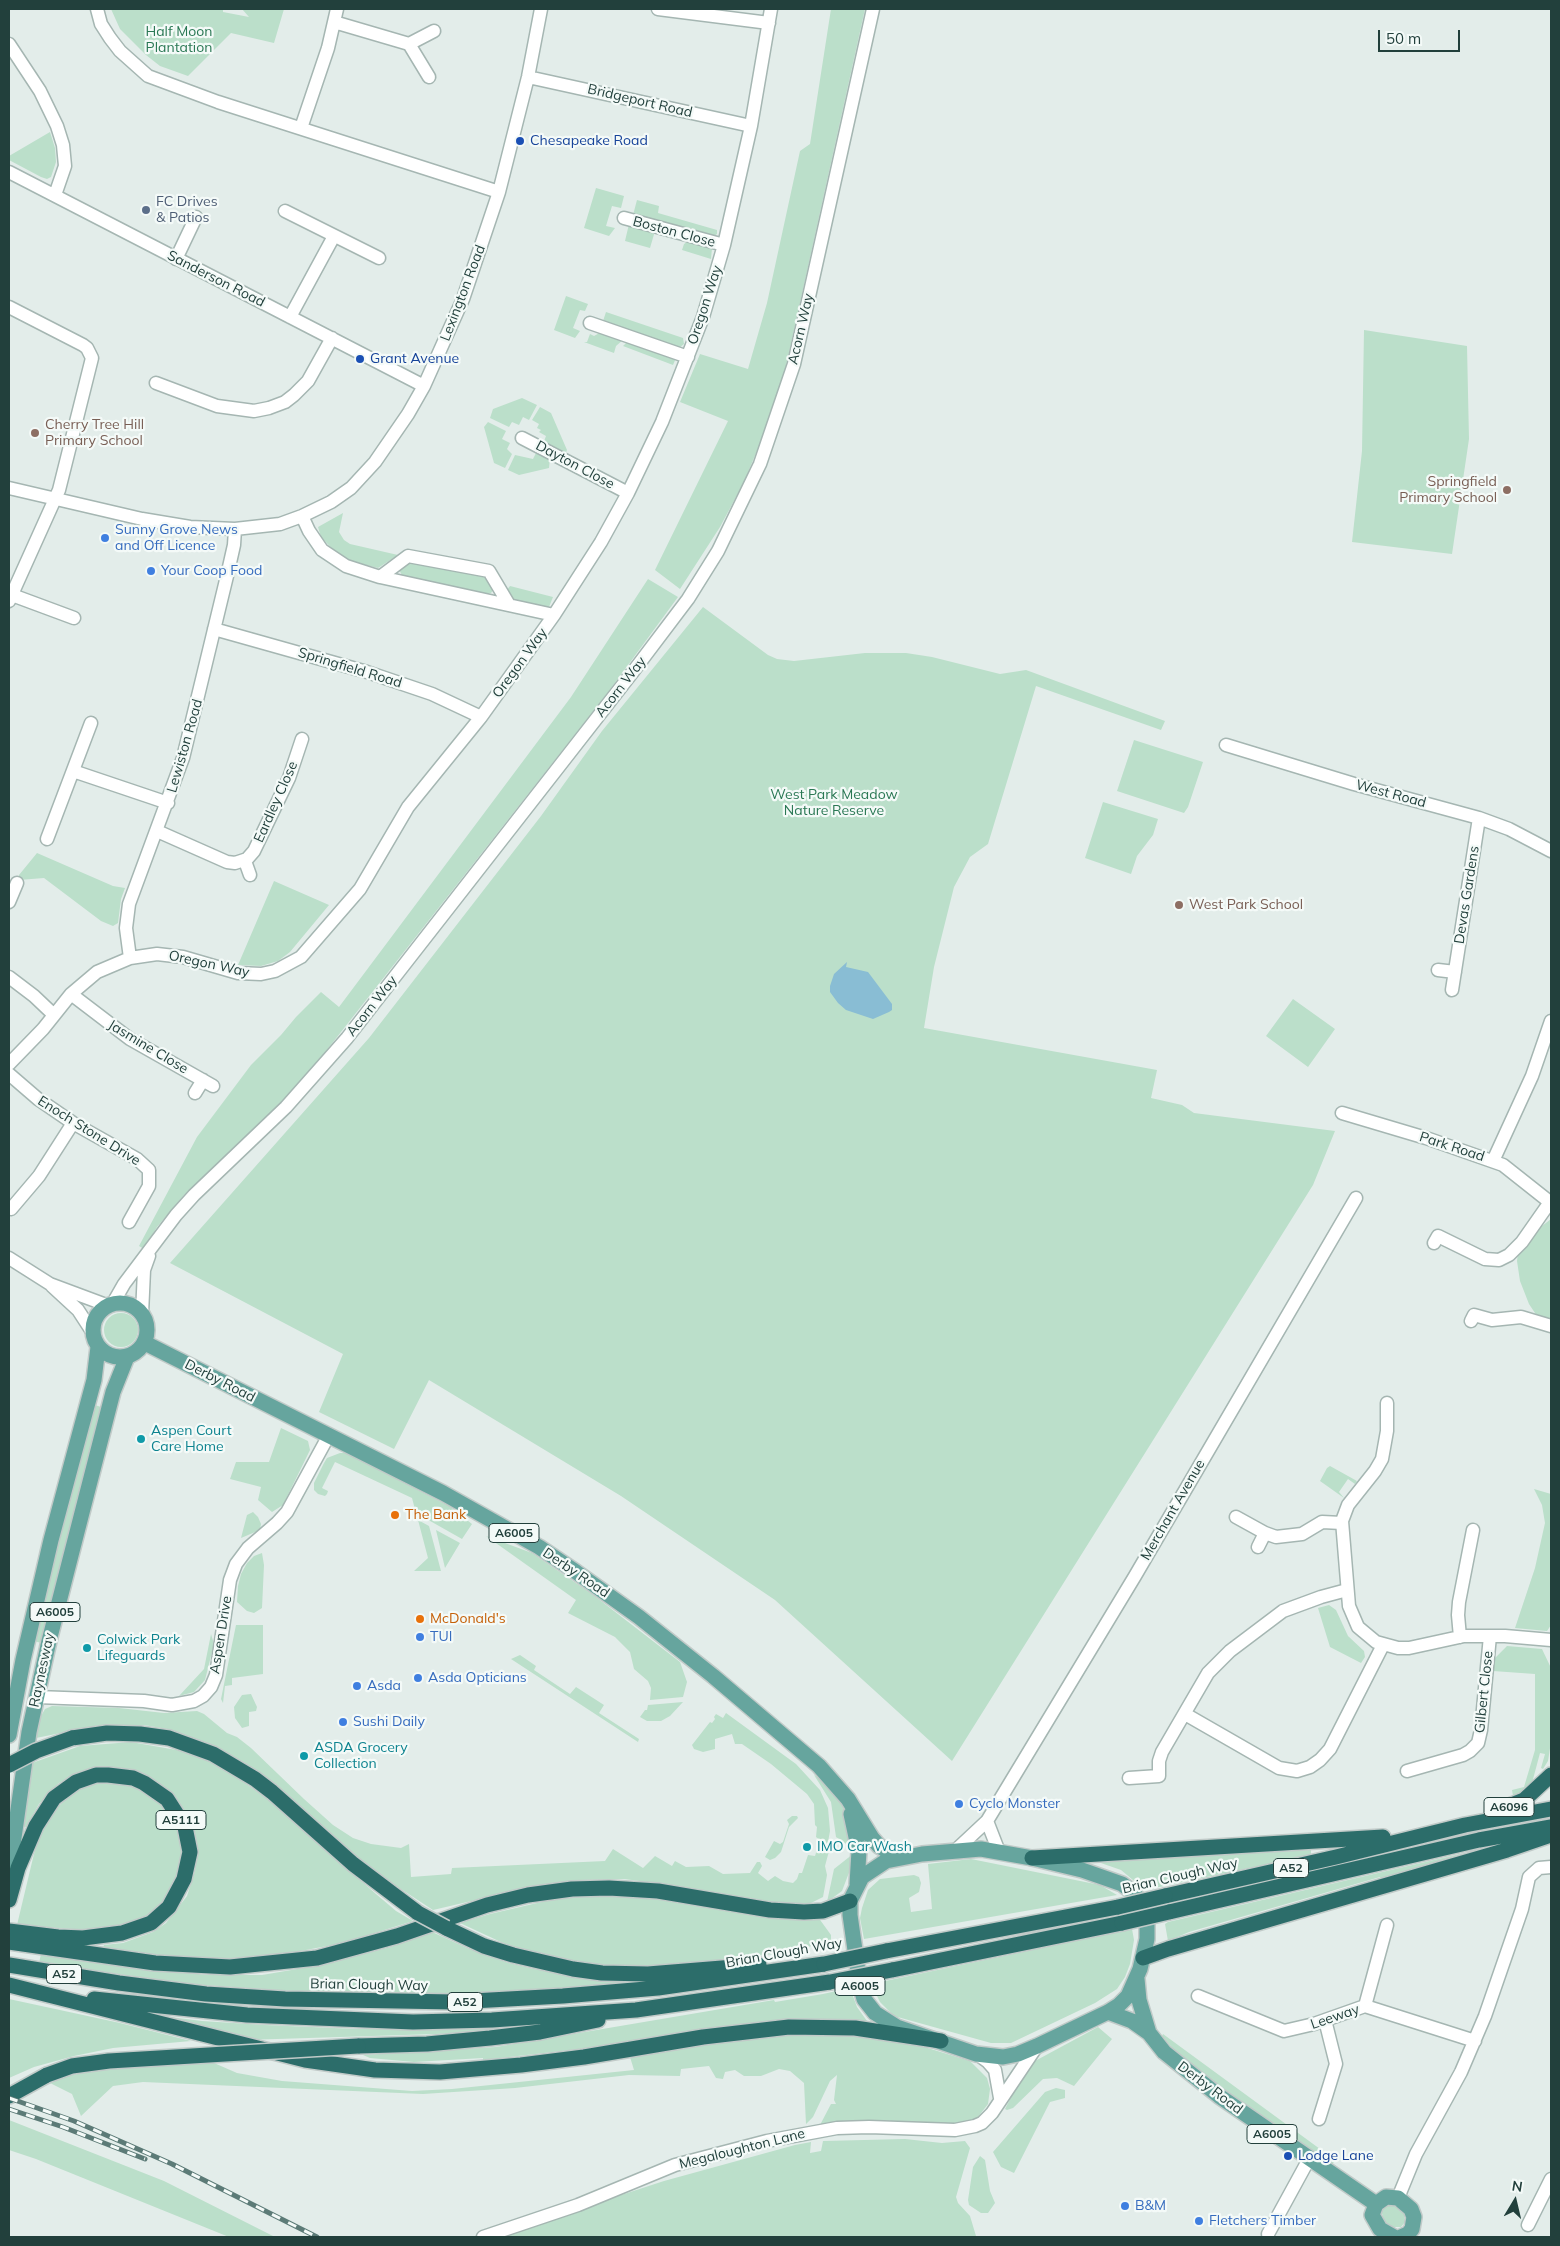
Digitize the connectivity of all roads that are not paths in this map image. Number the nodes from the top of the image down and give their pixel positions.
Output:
1 (97, 9) edge
2 (338, 9) edge
3 (541, 9) edge
4 (659, 9) edge
5 (771, 9) edge
6 (873, 9) edge
7 (334, 22) junction
8 (769, 24) junction
9 (434, 31) dead end
10 (9, 44) edge
11 (409, 44) junction
12 (429, 77) dead end
13 (528, 77) junction
14 (751, 126) junction
15 (302, 128) junction
16 (9, 172) edge
17 (498, 192) junction
18 (55, 195) junction
19 (285, 211) dead end
20 (196, 217) dead end
21 (624, 218) dead end
22 (334, 236) junction
23 (724, 245) junction
24 (379, 258) dead end
25 (176, 259) junction
26 (9, 307) edge
27 (290, 316) junction
28 (590, 323) dead end
29 (332, 338) junction
30 (688, 357) junction
31 (156, 383) dead end
32 (424, 386) junction
33 (522, 438) dead end
34 (9, 488) edge
35 (628, 493) junction
36 (56, 499) junction
37 (302, 516) junction
38 (235, 529) junction
39 (380, 576) junction
40 (10, 598) edge
41 (508, 603) junction
42 (554, 615) junction
43 (74, 618) dead end
44 (214, 629) junction
45 (481, 717) junction
46 (91, 723) dead end
47 (302, 739) dead end
48 (1226, 745) dead end
49 (73, 771) junction
50 (168, 803) junction
51 (1479, 818) junction
52 (157, 831) junction
53 (54, 833) dead end
54 (1551, 851) edge
55 (244, 861) junction
56 (250, 875) dead end
57 (130, 958) junction
58 (1438, 970) dead end
59 (1455, 972) junction
60 (9, 977) edge
61 (1452, 990) dead end
62 (71, 994) junction
63 (54, 1015) junction
64 (1551, 1021) edge
65 (9, 1064) edge
66 (9, 1074) edge
67 (195, 1093) dead end
68 (1342, 1113) dead end
69 (73, 1123) junction
70 (1493, 1161) junction
71 (1356, 1198) dead end
72 (1550, 1203) edge
73 (11, 1209) dead end
74 (129, 1222) dead end
75 (1434, 1243) dead end
76 (151, 1249) junction
77 (9, 1258) edge
78 (50, 1284) junction
79 (110, 1305) junction
80 (142, 1314) junction
81 (1471, 1321) dead end
82 (1551, 1326) edge
83 (95, 1340) junction
84 (145, 1343) junction
85 (127, 1357) junction
86 (1387, 1404) dead end
87 (328, 1435) junction
88 (1236, 1517) dead end
89 (1342, 1523) junction
90 (1265, 1533) junction
91 (1476, 1536) dead end
92 (1258, 1547) dead end
93 (1347, 1590) junction
94 (1460, 1636) junction
95 (1490, 1636) junction
96 (1551, 1640) edge
97 (1383, 1645) junction
98 (37, 1697) junction
99 (1185, 1714) junction
100 (9, 1735) edge
101 (9, 1765) edge
102 (1414, 1765) dead end
103 (1551, 1775) edge
104 (1129, 1778) dead end
105 (839, 1787) junction
106 (1551, 1809) edge
107 (987, 1821) junction
108 (1466, 1825) junction
109 (1551, 1827) edge
110 (1551, 1835) edge
111 (1416, 1836) junction
112 (956, 1850) junction
113 (999, 1852) junction
114 (910, 1855) junction
115 (1032, 1858) junction
116 (1550, 1867) edge
117 (9, 1873) edge
118 (857, 1884) junction
119 (9, 1900) edge
120 (850, 1900) junction
121 (1386, 1925) dead end
122 (9, 1930) edge
123 (9, 1942) edge
124 (1143, 1958) junction
125 (9, 1965) edge
126 (817, 1965) junction
127 (1137, 1978) junction
128 (9, 1985) edge
129 (1198, 1996) dead end
130 (1365, 2006) junction
131 (636, 2010) junction
132 (1108, 2012) junction
133 (1325, 2020) junction
134 (1149, 2034) junction
135 (1475, 2040) junction
136 (941, 2041) junction
137 (1037, 2046) junction
138 (976, 2054) junction
139 (9, 2096) edge
140 (1000, 2098) junction
141 (1319, 2119) dead end
142 (1309, 2159) junction
143 (1551, 2179) edge
144 (1398, 2198) junction
145 (1376, 2204) junction
146 (1528, 2225) dead end
147 (1268, 2234) dead end
148 (1401, 2236) edge
149 (483, 2237) edge

1 - 15 street
2 - 7 street
3 - 13 street, Lexington Road
4 - 8 street
5 - 8 street, Oregon Way
6 - 76 street, Acorn Way
7 - 11 street
7 - 15 street
8 - 14 street, Oregon Way
9 - 11 street
10 - 18 street
11 - 12 street
13 - 14 street, Bridgeport Road
13 - 17 street, Lexington Road
14 - 23 street, Oregon Way
15 - 17 street
16 - 18 street, Sanderson Road
17 - 32 street, Lexington Road
18 - 25 street, Sanderson Road
19 - 22 street
20 - 25 street
21 - 23 street, Boston Close
22 - 24 street
22 - 27 street
23 - 30 street, Oregon Way
25 - 27 street, Sanderson Road
26 - 36 street
27 - 29 street, Sanderson Road
28 - 30 street
29 - 31 street
29 - 32 street, Sanderson Road
30 - 35 street, Oregon Way
32 - 37 street, Lexington Road
33 - 35 street, Dayton Close
34 - 36 street, Lexington Road
35 - 42 street, Oregon Way
36 - 38 street, Lexington Road
36 - 40 street
37 - 38 street, Lexington Road
37 - 39 street
38 - 44 street, Lewiston Road
39 - 41 street
39 - 41 street
40 - 43 street
41 - 42 street
42 - 45 street, Oregon Way
44 - 45 street, Springfield Road
44 - 50 street, Lewiston Road
45 - 57 street, Oregon Way
46 - 49 street
47 - 55 street, Eardley Close
48 - 51 street, West Road
49 - 50 street
49 - 53 street
50 - 52 street, Lewiston Road
51 - 54 street, West Road
51 - 59 street, Devas Gardens
52 - 55 street
52 - 57 street, Lewiston Road
55 - 56 street
57 - 62 street, Oregon Way
58 - 59 street
59 - 61 street, Devas Gardens
60 - 63 street
62 - 63 street, Oregon Way
62 - 67 street, Jasmine Close
63 - 65 street, Oregon Way
64 - 70 street
66 - 69 street, Enoch Stone Drive
68 - 70 street, Park Road
69 - 73 street
69 - 74 street, Enoch Stone Drive
70 - 72 street, Park Road
71 - 107 street, Merchant Avenue
72 - 75 street
76 - 79 street, Acorn Way
76 - 80 street, Acorn Way
77 - 78 street
78 - 79 street
78 - 83 street
79 - 80 main road
79 - 83 main road, A6005
80 - 84 main road
81 - 82 street
83 - 85 main road
83 - 100 main road, Raynesway / A6005
84 - 85 main road, A6005
84 - 87 main road, Derby Road / A6005
85 - 98 main road, Raynesway / A6005
86 - 89 street
87 - 98 street, Aspen Drive
87 - 105 main road, Derby Road / A6005
88 - 90 street
89 - 90 street
89 - 93 street
90 - 92 street
91 - 94 street
93 - 97 street
93 - 99 street
94 - 95 street
94 - 97 street
95 - 96 street
95 - 102 street, Gilbert Close
97 - 99 street
98 - 117 main road, Raynesway / A6005
99 - 104 street
101 - 126 highway, bridge
103 - 108 highway, A6096
105 - 114 main road, Derby Road / A6005
105 - 118 main road, Derby Road / A6005
106 - 108 highway, Brian Clough Way / A52
107 - 112 street, Merchant Avenue
107 - 113 street
108 - 111 highway, Brian Clough Way / A52
109 - 131 highway, A52, bridge
110 - 124 highway
111 - 115 highway
111 - 126 highway, Brian Clough Way / A52, bridge
112 - 113 main road, A6005
112 - 114 main road, A6005
113 - 115 main road, A6005
114 - 118 main road
115 - 124 main road, A6005
116 - 135 street
118 - 120 main road, A6005
119 - 122 highway, A5111
120 - 123 highway
120 - 136 main road, A6005
121 - 130 street
124 - 127 main road, A6005
125 - 126 highway, Brian Clough Way / A52
127 - 132 main road
127 - 134 main road, Derby Road / A6005
128 - 131 highway, A52
128 - 136 highway
129 - 133 street, Leeway
130 - 133 street, Leeway
130 - 135 street, Leeway
131 - 139 highway, bridge
132 - 134 main road, Derby Road / A6005
132 - 137 main road, A6005
133 - 141 street
134 - 142 main road, Derby Road / A6005
135 - 144 street
136 - 138 main road, A6005
137 - 138 main road, A6005
137 - 140 street, Megaloughton Lane
138 - 140 street
140 - 149 street, Megaloughton Lane
142 - 145 main road, Derby Road / A6005
142 - 147 street
143 - 146 street
144 - 145 main road
144 - 148 main road
145 - 148 main road

